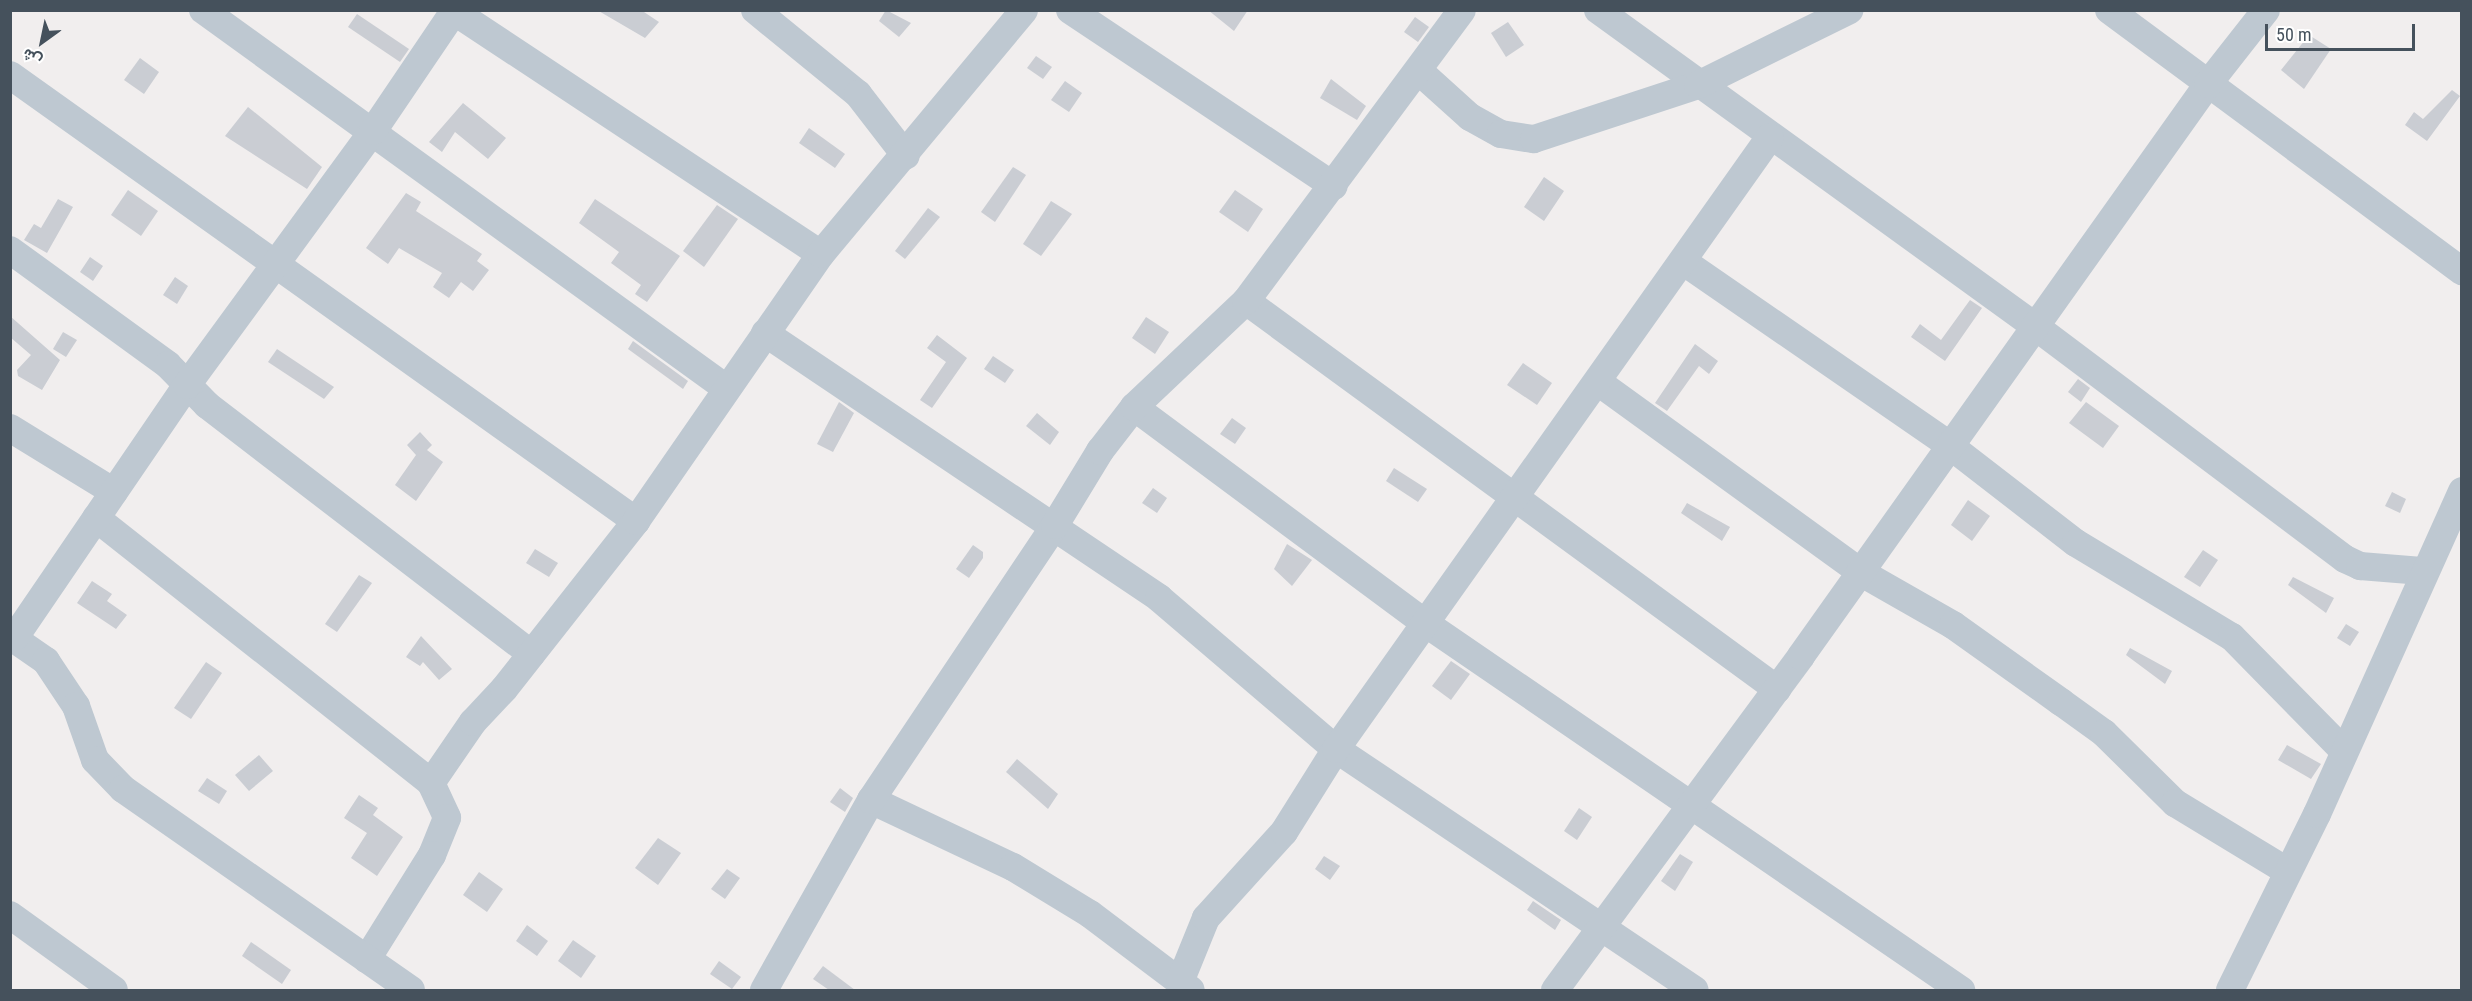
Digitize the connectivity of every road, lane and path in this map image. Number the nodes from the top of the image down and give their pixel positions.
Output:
1 (203, 10) edge
2 (1024, 10) edge
3 (1070, 10) edge
4 (1462, 10) edge
5 (1598, 10) edge
6 (1850, 10) edge
7 (2109, 10) edge
8 (2266, 10) edge
9 (454, 11) edge
10 (761, 12) edge
11 (1420, 72) junction
12 (10, 75) edge
13 (2208, 84) junction
14 (1698, 85) junction
15 (373, 131) junction
16 (1770, 137) junction
17 (906, 156) junction
18 (1334, 186) junction
19 (10, 250) edge
20 (821, 254) junction
21 (276, 262) junction
22 (1684, 262) junction
23 (2462, 271) edge
24 (1246, 301) junction
25 (2036, 327) junction
26 (765, 333) junction
27 (1598, 382) junction
28 (187, 385) junction
29 (726, 388) junction
30 (1134, 407) junction
31 (10, 428) edge
32 (1949, 445) junction
33 (2462, 491) edge
34 (114, 492) junction
35 (1515, 496) junction
36 (96, 518) junction
37 (636, 521) junction
38 (1055, 525) junction
39 (2422, 571) junction
40 (1860, 572) junction
41 (1425, 623) junction
42 (13, 637) edge
43 (531, 654) junction
44 (1777, 689) junction
45 (1336, 749) junction
46 (2344, 751) junction
47 (431, 783) junction
48 (871, 800) junction
49 (1691, 804) junction
50 (2288, 871) junction
51 (10, 915) edge
52 (1601, 924) junction
53 (368, 959) junction
54 (1185, 986) edge
55 (114, 990) edge
56 (411, 990) edge
57 (764, 990) edge
58 (1555, 990) edge
59 (1695, 990) edge
60 (1961, 990) edge
61 (2230, 990) edge

1 - 15 street
2 - 17 street
3 - 18 street
4 - 11 street
5 - 14 street
6 - 14 street
7 - 13 street
8 - 13 street
9 - 15 street
9 - 20 street
10 - 17 street
11 - 14 street
11 - 18 street
12 - 21 street
13 - 23 street
13 - 25 street
14 - 16 street
15 - 21 street
15 - 29 street
16 - 22 street
16 - 25 street
17 - 20 street
18 - 24 street
19 - 28 street
20 - 26 street
21 - 28 street
21 - 37 street
22 - 27 street
22 - 32 street
24 - 30 street
24 - 35 street
25 - 32 street
25 - 39 street
26 - 29 street
26 - 38 street
27 - 35 street
27 - 40 street
28 - 34 street
28 - 43 street
29 - 37 street
30 - 38 street
30 - 41 street
31 - 34 street
32 - 40 street
32 - 46 street
33 - 39 street
34 - 36 street
35 - 41 street
35 - 44 street
36 - 42 street
36 - 47 street
37 - 43 street
38 - 45 street
38 - 48 street
39 - 46 street
40 - 44 street
40 - 50 street
41 - 45 street
41 - 49 street
42 - 53 street
43 - 47 street
44 - 49 street
45 - 52 street
45 - 54 street
46 - 50 street
47 - 53 street
48 - 54 street
48 - 57 street
49 - 52 street
49 - 60 street
50 - 61 street
51 - 55 street
52 - 58 street
52 - 59 street
53 - 56 street

